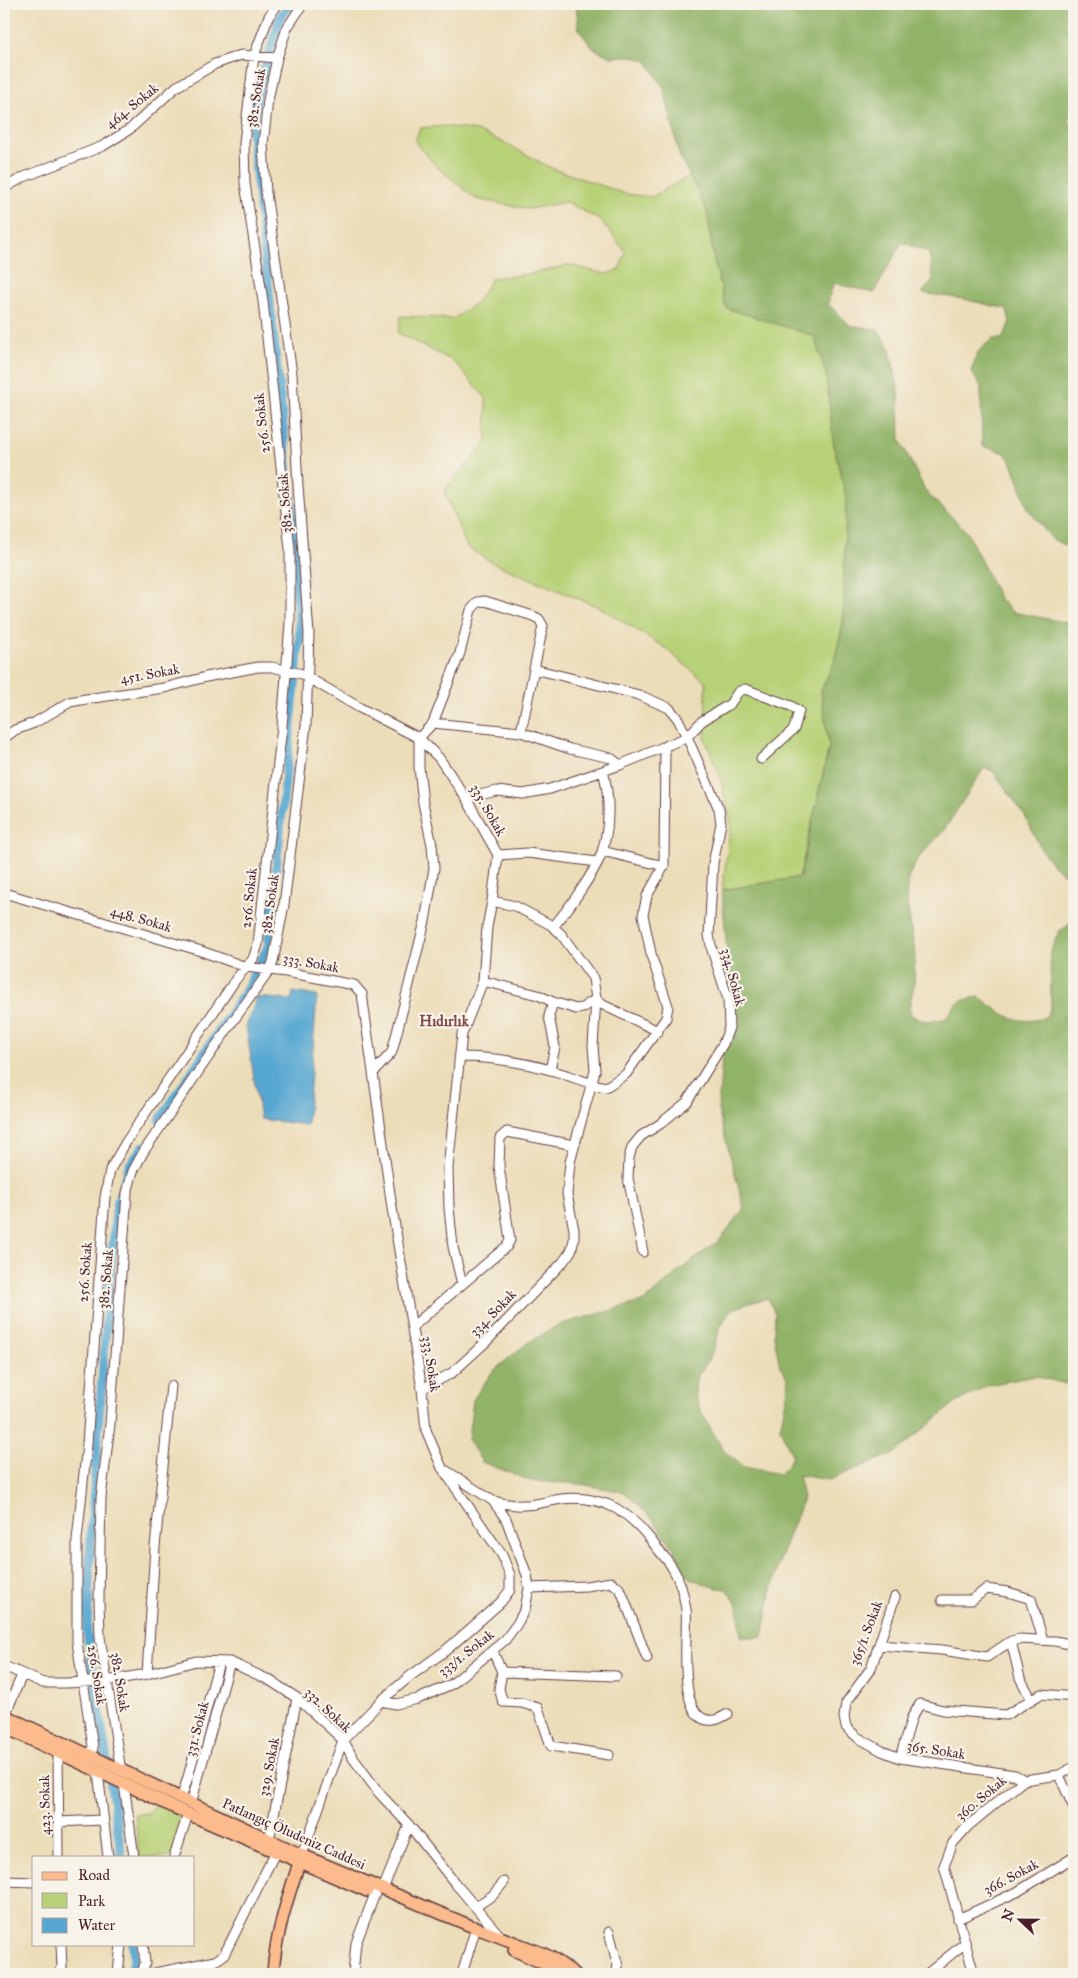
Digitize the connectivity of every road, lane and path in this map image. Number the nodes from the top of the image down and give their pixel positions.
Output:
1 (278, 4) edge
2 (304, 4) edge
3 (257, 56) junction
4 (276, 58) junction
5 (4, 188) edge
6 (534, 669) junction
7 (288, 670) junction
8 (305, 676) junction
9 (433, 723) junction
10 (521, 732) junction
11 (687, 737) junction
12 (4, 738) edge
13 (419, 738) junction
14 (665, 747) junction
15 (761, 759) dead end
16 (620, 765) junction
17 (603, 771) junction
18 (466, 798) junction
19 (602, 851) junction
20 (498, 855) junction
21 (597, 862) junction
22 (664, 866) junction
23 (4, 893) edge
24 (492, 901) junction
25 (553, 927) junction
26 (248, 967) junction
27 (267, 970) junction
28 (483, 981) junction
29 (596, 999) junction
30 (553, 1002) junction
31 (658, 1031) junction
32 (460, 1056) junction
33 (550, 1070) junction
34 (374, 1072) junction
35 (591, 1085) junction
36 (574, 1145) junction
37 (643, 1252) dead end
38 (462, 1284) junction
39 (412, 1327) junction
40 (172, 1386) dead end
41 (422, 1389) junction
42 (442, 1468) junction
43 (493, 1501) junction
44 (529, 1588) junction
45 (895, 1597) dead end
46 (942, 1600) dead end
47 (1044, 1640) junction
48 (1011, 1641) junction
49 (879, 1645) junction
50 (1074, 1645) edge
51 (494, 1652) junction
52 (647, 1658) dead end
53 (219, 1662) junction
54 (230, 1662) junction
55 (4, 1666) edge
56 (502, 1672) junction
57 (147, 1674) junction
58 (22, 1675) junction
59 (616, 1676) dead end
60 (104, 1681) junction
61 (86, 1682) junction
62 (1074, 1697) edge
63 (297, 1698) junction
64 (1032, 1700) junction
65 (381, 1701) junction
66 (846, 1703) joint
67 (728, 1714) dead end
68 (4, 1715) edge
69 (4, 1727) edge
70 (342, 1740) junction
71 (58, 1752) junction
72 (609, 1755) dead end
73 (900, 1758) junction
74 (98, 1766) junction
75 (1074, 1767) edge
76 (120, 1776) junction
77 (1059, 1776) junction
78 (1024, 1780) junction
79 (187, 1806) junction
80 (1074, 1808) edge
81 (104, 1820) junction
82 (58, 1822) junction
83 (409, 1825) junction
84 (269, 1840) junction
85 (275, 1853) junction
86 (59, 1856) edge
87 (108, 1856) edge
88 (134, 1856) edge
89 (174, 1856) edge
90 (1074, 1856) edge
91 (300, 1859) junction
92 (4, 1881) edge
93 (32, 1882) edge
94 (504, 1882) dead end
95 (379, 1892) junction
96 (474, 1907) junction
97 (958, 1919) junction
98 (609, 1932) dead end
99 (474, 1934) junction
100 (501, 1938) junction
101 (965, 1943) junction
102 (61, 1946) edge
103 (121, 1946) edge
104 (143, 1946) edge
105 (149, 1946) edge
106 (145, 1963) junction
107 (59, 1974) edge
108 (118, 1974) edge
109 (142, 1974) edge
110 (150, 1974) edge
111 (273, 1974) edge
112 (353, 1974) edge
113 (462, 1974) edge
114 (561, 1974) edge
115 (575, 1974) edge
116 (616, 1974) edge
117 (927, 1974) edge
118 (974, 1974) edge

1 - 3 street, 256. Sokak
2 - 4 street, 382. Sokak
3 - 4 street, 464. Sokak
3 - 5 street, 464. Sokak
3 - 7 street, 256. Sokak
4 - 8 street, 382. Sokak
6 - 9 street
6 - 10 street
6 - 11 street, 334. Sokak
7 - 8 street, 451. Sokak
7 - 12 street, 451. Sokak
7 - 26 street, 256. Sokak
8 - 13 street, 335. Sokak
8 - 27 street, 382. Sokak
9 - 10 street
9 - 13 street
10 - 16 street
11 - 14 street
11 - 15 street
11 - 37 street, 334. Sokak
13 - 18 street, 335. Sokak
13 - 34 street
14 - 16 street
14 - 22 street
16 - 17 street
17 - 18 street
17 - 19 street
18 - 20 street, 335. Sokak
19 - 21 street
19 - 22 street
20 - 21 street
20 - 24 street, 335. Sokak
21 - 25 street
22 - 31 street
23 - 26 street, 448. Sokak
24 - 25 street
24 - 28 street, 335. Sokak
25 - 29 street
26 - 27 street, 448. Sokak
26 - 61 street, 256. Sokak
27 - 34 street, 333. Sokak
27 - 60 street, 382. Sokak
28 - 30 street
28 - 32 street, 335. Sokak
29 - 30 street
29 - 31 street
29 - 35 street
30 - 33 street
31 - 35 street
32 - 33 street
32 - 38 street, 335. Sokak
33 - 35 street
34 - 39 street, 333. Sokak
35 - 36 street
36 - 38 street
36 - 41 street, 334. Sokak
38 - 39 street
39 - 41 street, 333. Sokak
40 - 57 street
41 - 42 street, 333. Sokak
42 - 43 street, 333/1. Sokak
42 - 65 street, 333. Sokak
43 - 44 street, 333/1. Sokak
43 - 67 street
44 - 51 street, 333/1. Sokak
44 - 52 street
45 - 49 street, 365/1. Sokak
46 - 47 street
47 - 48 street
47 - 50 street
48 - 49 street
48 - 64 street
49 - 66 street, 365/1. Sokak
51 - 56 street
51 - 65 street, 333/1. Sokak
53 - 54 street, 332. Sokak
53 - 57 street, 332. Sokak
53 - 79 street
54 - 63 street, 332. Sokak
54 - 79 street, 331. Sokak
55 - 58 street, 332. Sokak
56 - 59 street
56 - 72 street
57 - 60 street, 332. Sokak
58 - 61 street, 332. Sokak
58 - 68 street
60 - 61 street, 332. Sokak
60 - 76 street, 382. Sokak
61 - 74 street, 256. Sokak
62 - 64 street
63 - 70 street, 332. Sokak
63 - 84 street, 329. Sokak
64 - 73 street
65 - 70 street, 333. Sokak
66 - 73 street, 365. Sokak
68 - 74 main road, Patlangıç Öludeniz Caddesi
69 - 71 main road, Patlangıç Öludeniz Caddesi
70 - 83 street, 332. Sokak
70 - 91 street
71 - 74 main road, Patlangıç Öludeniz Caddesi
71 - 82 street, 423. Sokak
73 - 78 street, 365. Sokak
74 - 76 main road, Patlangıç Öludeniz Caddesi
74 - 81 street, 256. Sokak
75 - 77 street, 360. Sokak
76 - 79 main road, Patlangıç Öludeniz Caddesi
76 - 79 main road, Patlangıç Öludeniz Caddesi
76 - 88 street
77 - 78 street, 360. Sokak
77 - 80 street
78 - 97 street, 360. Sokak
79 - 84 main road, Patlangıç Öludeniz Caddesi
79 - 85 main road, Patlangıç Öludeniz Caddesi
79 - 89 street, 331. Sokak
81 - 82 street
81 - 87 street, 256. Sokak
82 - 86 street, 423. Sokak
83 - 95 street
83 - 96 street, 332. Sokak
84 - 91 main road, Patlangıç Öludeniz Caddesi
85 - 91 main road, Patlangıç Öludeniz Caddesi
85 - 110 street
90 - 97 street, 366. Sokak
91 - 95 main road, Patlangıç Öludeniz Caddesi
91 - 111 main road
92 - 93 street
94 - 96 street
95 - 99 main road, Patlangıç Öludeniz Caddesi
95 - 100 main road, Patlangıç Öludeniz Caddesi
95 - 112 street
96 - 100 street, 332. Sokak
97 - 101 street, 360. Sokak
98 - 116 street
99 - 113 street
99 - 114 main road, Patlangıç Öludeniz Caddesi
100 - 115 main road, Patlangıç Öludeniz Caddesi
101 - 117 street
101 - 118 street, 360. Sokak
102 - 107 street
103 - 108 street
104 - 106 street
105 - 106 street
106 - 109 street

